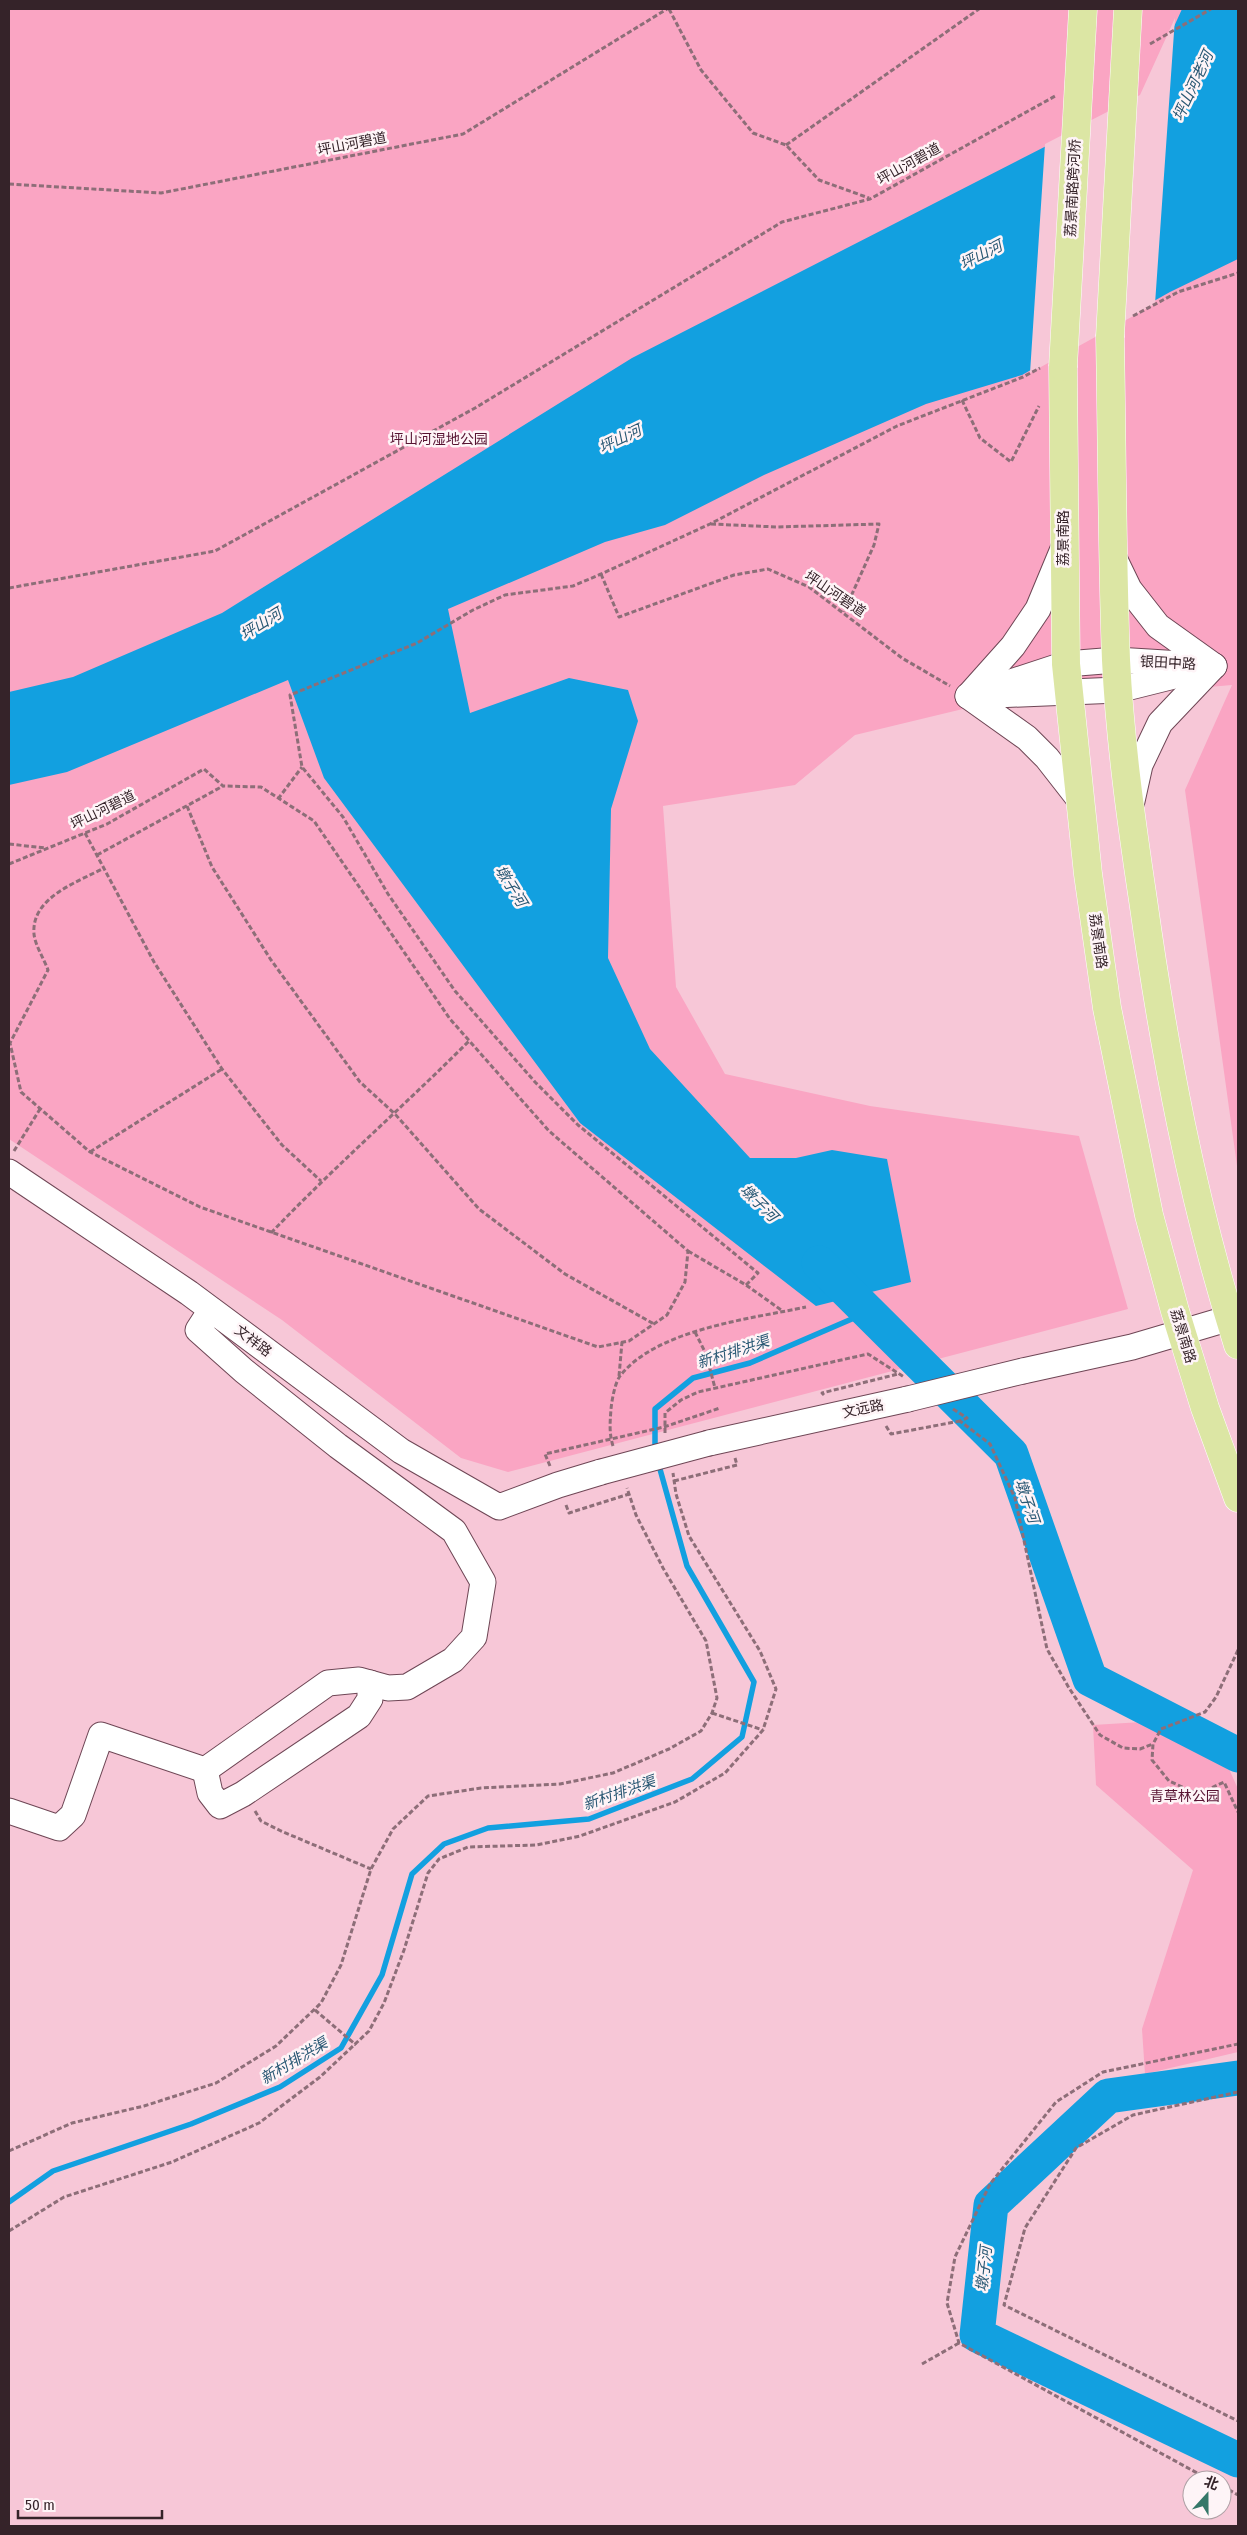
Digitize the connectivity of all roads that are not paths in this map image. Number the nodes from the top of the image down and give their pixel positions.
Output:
1 (1083, 9) edge
2 (1128, 9) edge
3 (1056, 365) joint
4 (1063, 549) junction
5 (1114, 558) junction
6 (1116, 660) junction
7 (1066, 664) junction
8 (1214, 666) junction
9 (1118, 690) junction
10 (1069, 694) junction
11 (968, 696) junction
12 (1079, 799) junction
13 (1130, 808) junction
14 (9, 1172) edge
15 (211, 1310) junction
16 (1230, 1318) junction
17 (1182, 1334) junction
18 (1238, 1346) edge
19 (1238, 1498) edge
20 (499, 1507) joint
21 (370, 1683) junction
22 (205, 1770) junction
23 (9, 1811) edge

1 - 3 main road, 荔景南路跨河桥, bridge
2 - 5 main road, bridge
3 - 4 main road, 荔景南路
4 - 7 main road, 荔景南路
4 - 11 street
5 - 6 main road
5 - 8 street
6 - 7 street, 银田中路
6 - 8 street, 银田中路
6 - 9 main road
7 - 10 main road, 荔景南路
7 - 11 street, 银田中路
8 - 9 street, 银田中路
8 - 13 street
9 - 10 street, 银田中路
9 - 13 main road
10 - 11 street, 银田中路
10 - 12 main road, 荔景南路
11 - 12 street
12 - 17 main road, 荔景南路
13 - 16 main road
14 - 15 street, 文祥路
15 - 20 street, 文祥路
15 - 21 street
16 - 17 street, 文远路
16 - 18 main road
17 - 19 main road, 荔景南路
17 - 20 street, 文远路, bridge
21 - 22 street
21 - 22 street
22 - 23 street

